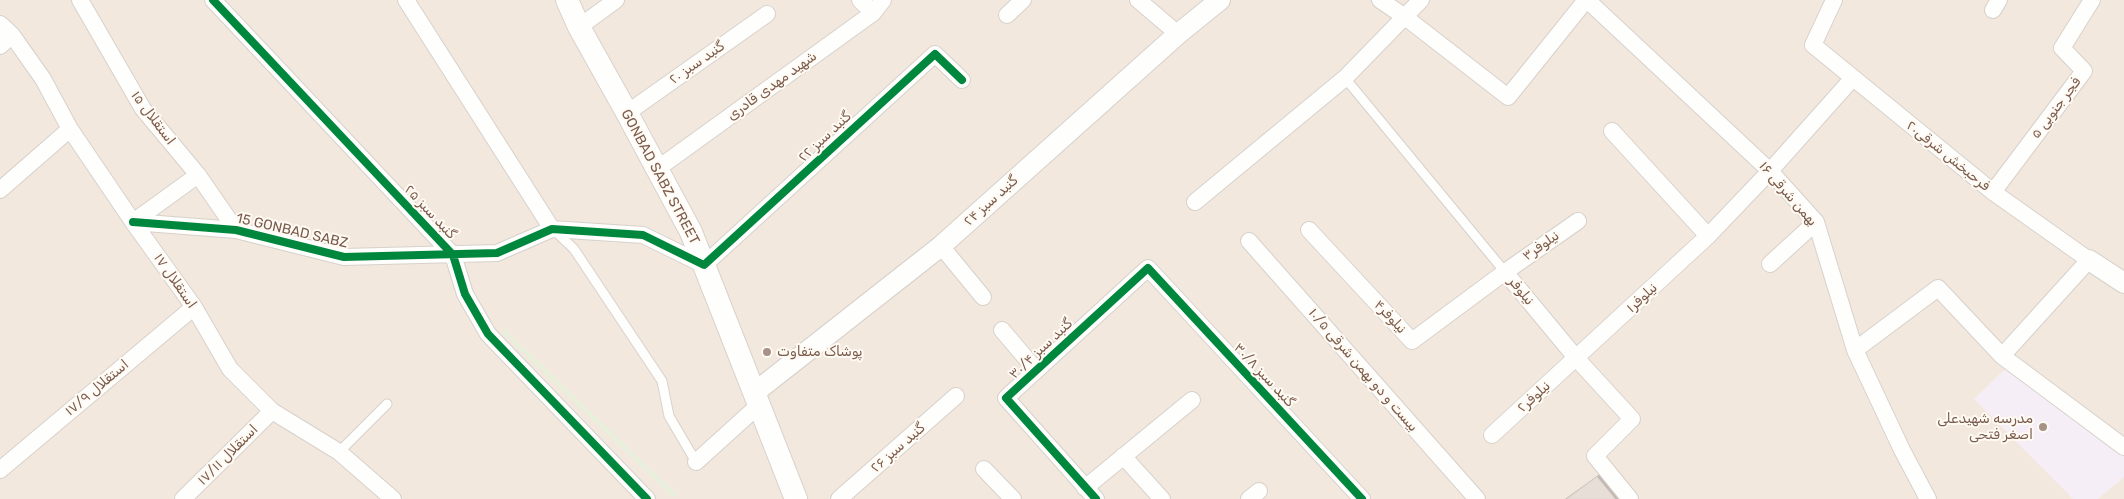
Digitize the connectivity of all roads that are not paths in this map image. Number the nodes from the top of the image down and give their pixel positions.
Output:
1 (80, 0) edge
2 (213, 0) edge
3 (406, 0) edge
4 (567, 0) edge
5 (616, 0) edge
6 (860, 0) edge
7 (883, 0) edge
8 (1024, 0) edge
9 (1138, 0) edge
10 (1220, 0) edge
11 (1380, 0) edge
12 (1421, 0) edge
13 (1586, 0) edge
14 (1834, 0) edge
15 (2092, 0) edge
16 (767, 14) dead end
17 (872, 14) junction
18 (1007, 15) dead end
19 (1405, 17) junction
20 (578, 27) junction
21 (6, 29) edge
22 (1178, 34) junction
23 (0, 46) edge
24 (1345, 78) junction
25 (1852, 79) junction
26 (962, 80) dead end
27 (627, 113) junction
28 (70, 129) junction
29 (1612, 131) dead end
30 (658, 169) junction
31 (1770, 170) junction
32 (198, 175) junction
33 (0, 190) edge
34 (1993, 192) junction
35 (1195, 202) dead end
36 (1578, 221) dead end
37 (133, 222) junction
38 (1816, 222) junction
39 (552, 229) junction
40 (236, 230) junction
41 (1308, 230) dead end
42 (1708, 236) junction
43 (1249, 241) dead end
44 (941, 246) junction
45 (452, 255) junction
46 (2089, 260) junction
47 (1770, 264) dead end
48 (704, 265) junction
49 (1148, 268) joint
50 (1505, 272) junction
51 (2124, 283) edge
52 (983, 297) dead end
53 (194, 306) junction
54 (1002, 330) dead end
55 (1856, 350) junction
56 (2002, 356) junction
57 (1577, 359) junction
58 (1036, 370) junction
59 (956, 396) dead end
60 (757, 399) junction
61 (1192, 400) dead end
62 (387, 404) dead end
63 (272, 411) junction
64 (1492, 435) dead end
65 (2124, 447) edge
66 (339, 452) junction
67 (1123, 456) junction
68 (696, 462) joint
69 (984, 468) dead end
70 (0, 470) edge
71 (1091, 493) edge
72 (183, 499) edge
73 (393, 499) edge
74 (647, 499) edge
75 (796, 499) edge
76 (839, 499) edge
77 (1013, 499) edge
78 (1162, 499) edge
79 (1362, 499) edge
80 (1476, 499) edge
81 (1630, 499) edge
82 (1928, 499) edge

1 - 32 street, استقلال ۱۵
2 - 45 street, گنبد سبز ۲۵
3 - 39 street
4 - 20 main road, GONBAD SABZ STREET
5 - 20 street
6 - 17 street
7 - 17 street, شهید مهدی قادری
8 - 18 street
9 - 22 street
10 - 22 street, گنبد سبز ۲۴
11 - 19 street
12 - 19 street
13 - 19 street
13 - 31 street, بهمن شرقی ۱۶
14 - 25 street, فرحبخش شرقی۲۰
15 - 34 street, فجر جنوبی ۵
16 - 27 street, گنبد سبز ۲۰
17 - 30 street, شهید مهدی قادری
19 - 24 street
20 - 27 main road, GONBAD SABZ STREET
21 - 23 street
21 - 28 street, استقلال ۱۷
22 - 44 street, گنبد سبز ۲۴
24 - 35 street
24 - 50 lane, نیلوفر
25 - 31 street, نیلوفر۱
25 - 34 street, فرحبخش شرقی۲۰
26 - 48 street, گنبد سبز ۲۲
27 - 30 main road, GONBAD SABZ STREET
28 - 33 street
28 - 37 street, استقلال ۱۷
29 - 42 street
30 - 48 main road, GONBAD SABZ STREET
31 - 38 street, بهمن شرقی ۱۶
31 - 42 street, نیلوفر۱
32 - 37 street
32 - 40 street, استقلال ۱۵
34 - 46 street, فرحبخش شرقی۲۰
36 - 50 street, نیلوفر۳
37 - 40 street, 15 GONBAD SABZ
37 - 53 street, استقلال ۱۷
38 - 47 street
38 - 55 street, بهمن شرقی ۱۶
39 - 45 street, 15 GONBAD SABZ
39 - 48 street, 15 GONBAD SABZ
39 - 68 lane
40 - 45 street, 15 GONBAD SABZ
41 - 50 street, نیلوفر۴
42 - 57 street, نیلوفر۱
43 - 80 street, بیست و دو بهمن شرقی ۱۰/۵
44 - 52 street
44 - 60 street, گنبد سبز ۲۴
45 - 74 street, گنبد سبز ۲۵
46 - 51 street, فرحبخش شرقی۲۰
46 - 56 street
48 - 60 main road, GONBAD SABZ STREET
49 - 58 street, گنبد سبز ۳۰/۴
49 - 79 street, گنبد سبز ۳۰/۸
50 - 57 street, نیلوفر
53 - 63 street, استقلال ۱۷
53 - 70 street, استقلال ۱۷/۹
54 - 58 street
55 - 56 street
55 - 82 street, بهمن شرقی ۱۶
56 - 65 street
57 - 64 street, نیلوفر۲
57 - 81 street, نیلوفر
58 - 71 street, گنبد سبز ۳۰/۴
59 - 76 street, گنبد سبز ۲۶
60 - 68 street
60 - 75 main road, GONBAD SABZ STREET
61 - 67 street
62 - 66 lane
63 - 66 street, استقلال ۱۷
63 - 72 street, استقلال ۱۷/۱۱
66 - 73 street, استقلال ۱۷
67 - 71 street
67 - 78 street
69 - 77 street

